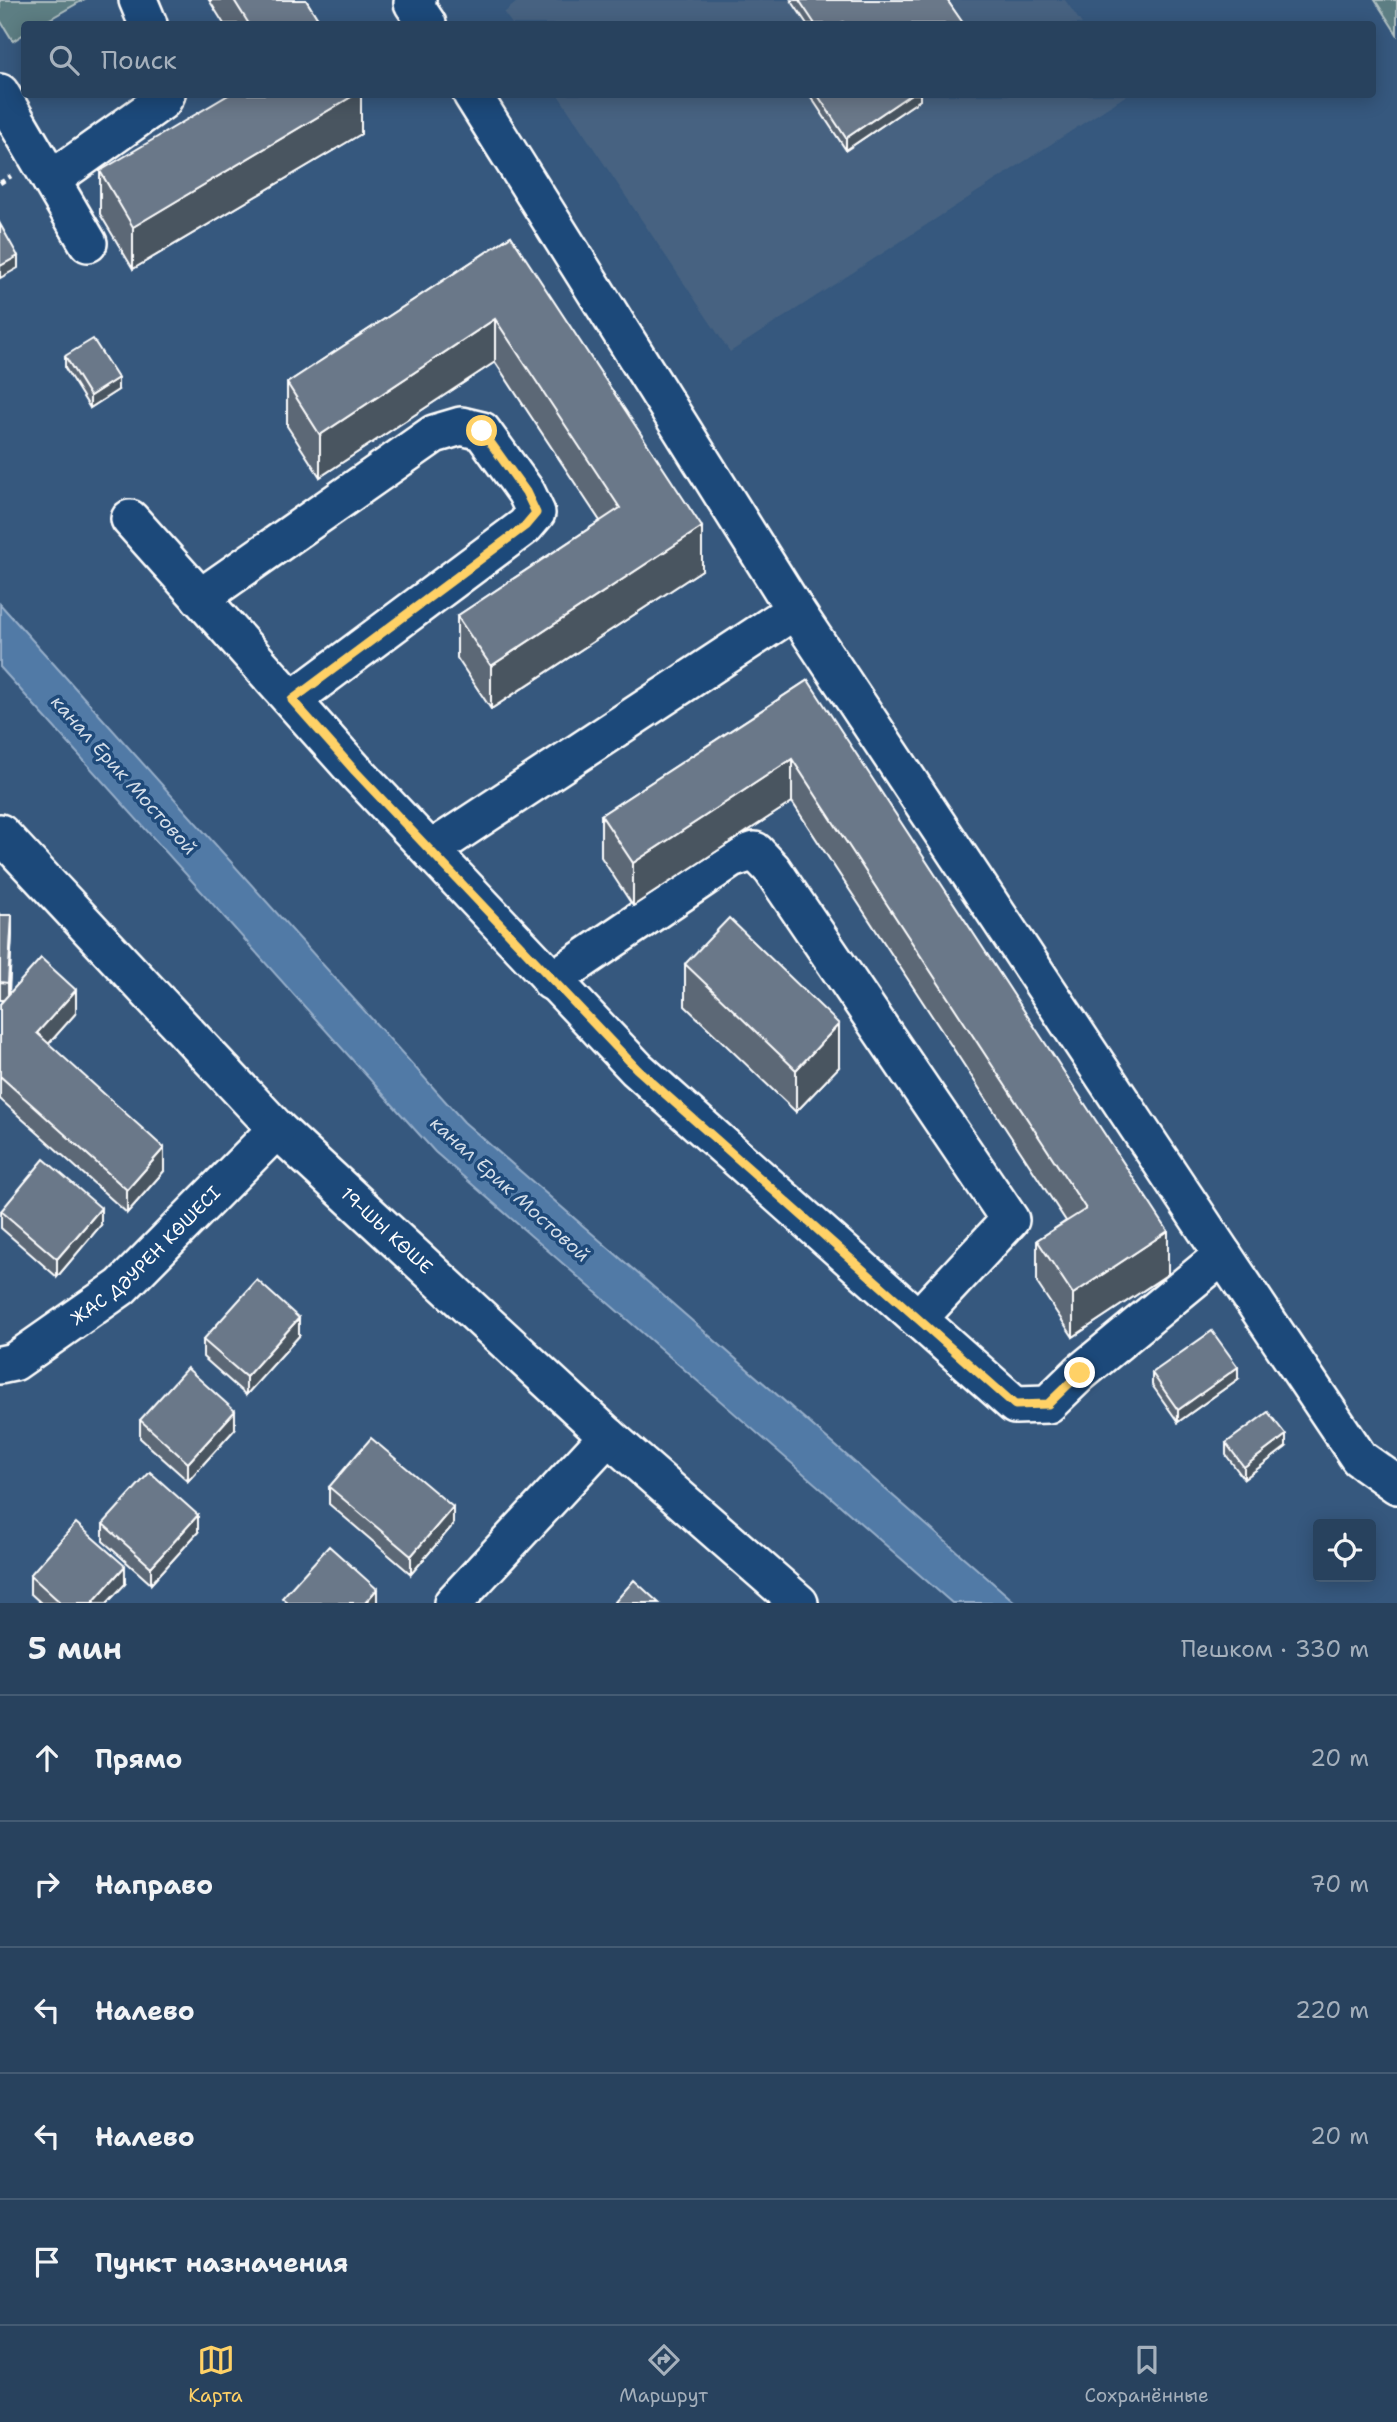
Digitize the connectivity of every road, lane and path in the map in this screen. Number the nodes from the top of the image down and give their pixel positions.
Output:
1 (138, 0) edge
2 (148, 21) edge
3 (0, 93) edge
4 (164, 98) edge
5 (475, 98) edge
6 (51, 180) junction
7 (88, 243) dead end
8 (130, 519) dead end
9 (200, 598) junction
10 (796, 611) junction
11 (292, 700) junction
12 (0, 833) edge
13 (431, 850) junction
14 (551, 981) junction
15 (277, 1129) junction
16 (1223, 1255) junction
17 (918, 1319) junction
18 (0, 1365) edge
19 (608, 1436) junction
20 (1397, 1485) edge
21 (453, 1603) edge
22 (799, 1603) edge

1 - 2 street
3 - 6 street
4 - 6 street
5 - 10 street
6 - 7 street
8 - 9 street
9 - 11 street
9 - 11 street
10 - 13 street
10 - 16 street
11 - 13 street
12 - 15 street, 19-ШЫ КӨШЕ
13 - 14 street
14 - 17 street
14 - 17 street
15 - 18 street, ЖАС ДӘУРЕН КӨШЕСІ
15 - 19 street, 19-ШЫ КӨШЕ
16 - 17 street
16 - 20 street
19 - 21 street
19 - 22 street, 19-ШЫ КӨШЕ

